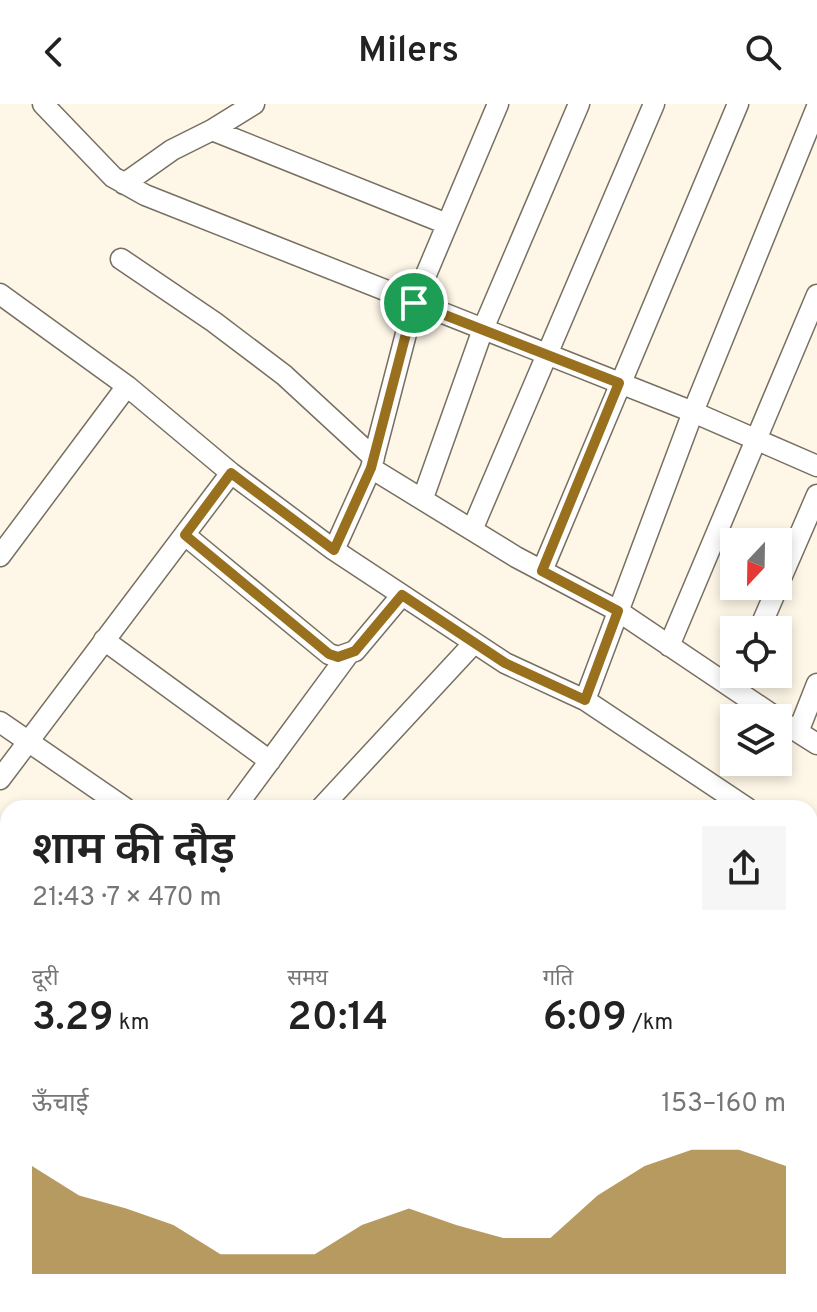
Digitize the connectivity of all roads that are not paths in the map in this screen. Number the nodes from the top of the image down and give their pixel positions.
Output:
1 (43, 104) edge
2 (254, 104) edge
3 (498, 104) edge
4 (579, 104) edge
5 (654, 104) edge
6 (738, 104) edge
7 (817, 107) edge
8 (212, 130) junction
9 (124, 184) junction
10 (447, 224) junction
11 (121, 259) dead end
12 (0, 294) edge
13 (817, 295) edge
14 (414, 303) junction
15 (483, 329) junction
16 (547, 354) junction
17 (619, 383) junction
18 (127, 386) junction
19 (693, 412) junction
20 (755, 439) junction
21 (373, 463) junction
22 (817, 466) edge
23 (231, 473) junction
24 (817, 495) edge
25 (423, 498) junction
26 (472, 530) junction
27 (185, 535) junction
28 (334, 550) junction
29 (792, 553) edge
30 (0, 556) edge
31 (542, 571) junction
32 (402, 595) junction
33 (618, 611) junction
34 (104, 640) junction
35 (474, 643) junction
36 (669, 646) junction
37 (347, 656) junction
38 (720, 673) edge
39 (817, 684) edge
40 (743, 688) edge
41 (585, 700) junction
42 (761, 704) edge
43 (0, 722) edge
44 (792, 728) edge
45 (798, 732) junction
46 (28, 742) junction
47 (817, 744) edge
48 (270, 761) junction
49 (0, 779) edge
50 (112, 800) edge
51 (241, 800) edge
52 (328, 800) edge
53 (735, 800) edge

1 - 9 street
2 - 8 street
3 - 10 street
4 - 15 street
5 - 16 street
6 - 17 street
7 - 19 street
8 - 9 street
8 - 10 street
9 - 14 street
10 - 14 street
11 - 21 street
12 - 18 street
13 - 20 street
14 - 15 street
14 - 21 street
15 - 16 street
15 - 25 street
16 - 17 street
16 - 26 street
17 - 19 street
17 - 31 street
18 - 23 street
18 - 30 street
19 - 20 street
19 - 33 street
20 - 22 street
20 - 36 street
21 - 25 street
21 - 28 street
23 - 27 street
23 - 28 street
24 - 29 street
25 - 26 street
26 - 31 street
27 - 34 street
27 - 37 street
28 - 32 street
31 - 33 street
32 - 35 street
32 - 37 street
33 - 36 street
33 - 41 street
34 - 46 street
34 - 48 street
35 - 41 street
35 - 52 street
36 - 38 street
37 - 48 street
39 - 45 street
40 - 42 street
41 - 53 street
43 - 46 street
44 - 45 street
45 - 47 street
46 - 49 street
46 - 50 street
48 - 51 street

